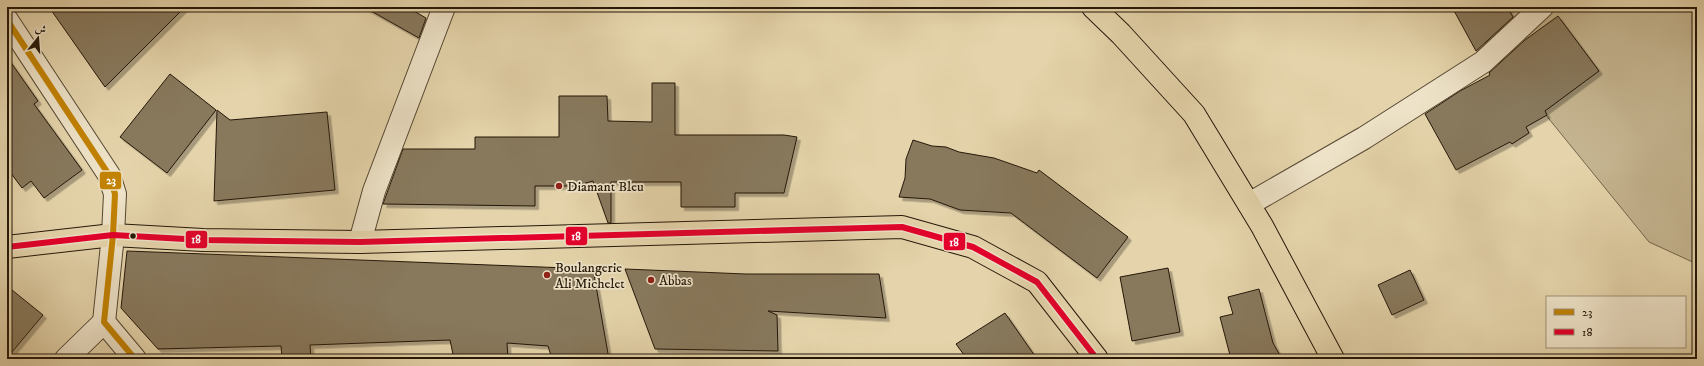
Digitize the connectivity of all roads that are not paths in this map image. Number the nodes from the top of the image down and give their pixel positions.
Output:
1 (444, 7) edge
2 (1093, 7) edge
3 (1542, 7) edge
4 (7, 20) edge
5 (1249, 204) junction
6 (113, 235) junction
7 (360, 242) junction
8 (7, 247) edge
9 (104, 322) junction
10 (66, 359) edge
11 (135, 359) edge
12 (1097, 359) edge
13 (1333, 359) edge

1 - 7 street
2 - 5 main road
3 - 5 street
4 - 6 street
5 - 13 main road
6 - 7 main road
6 - 8 main road
6 - 9 street
7 - 12 main road
9 - 10 street
9 - 11 street

